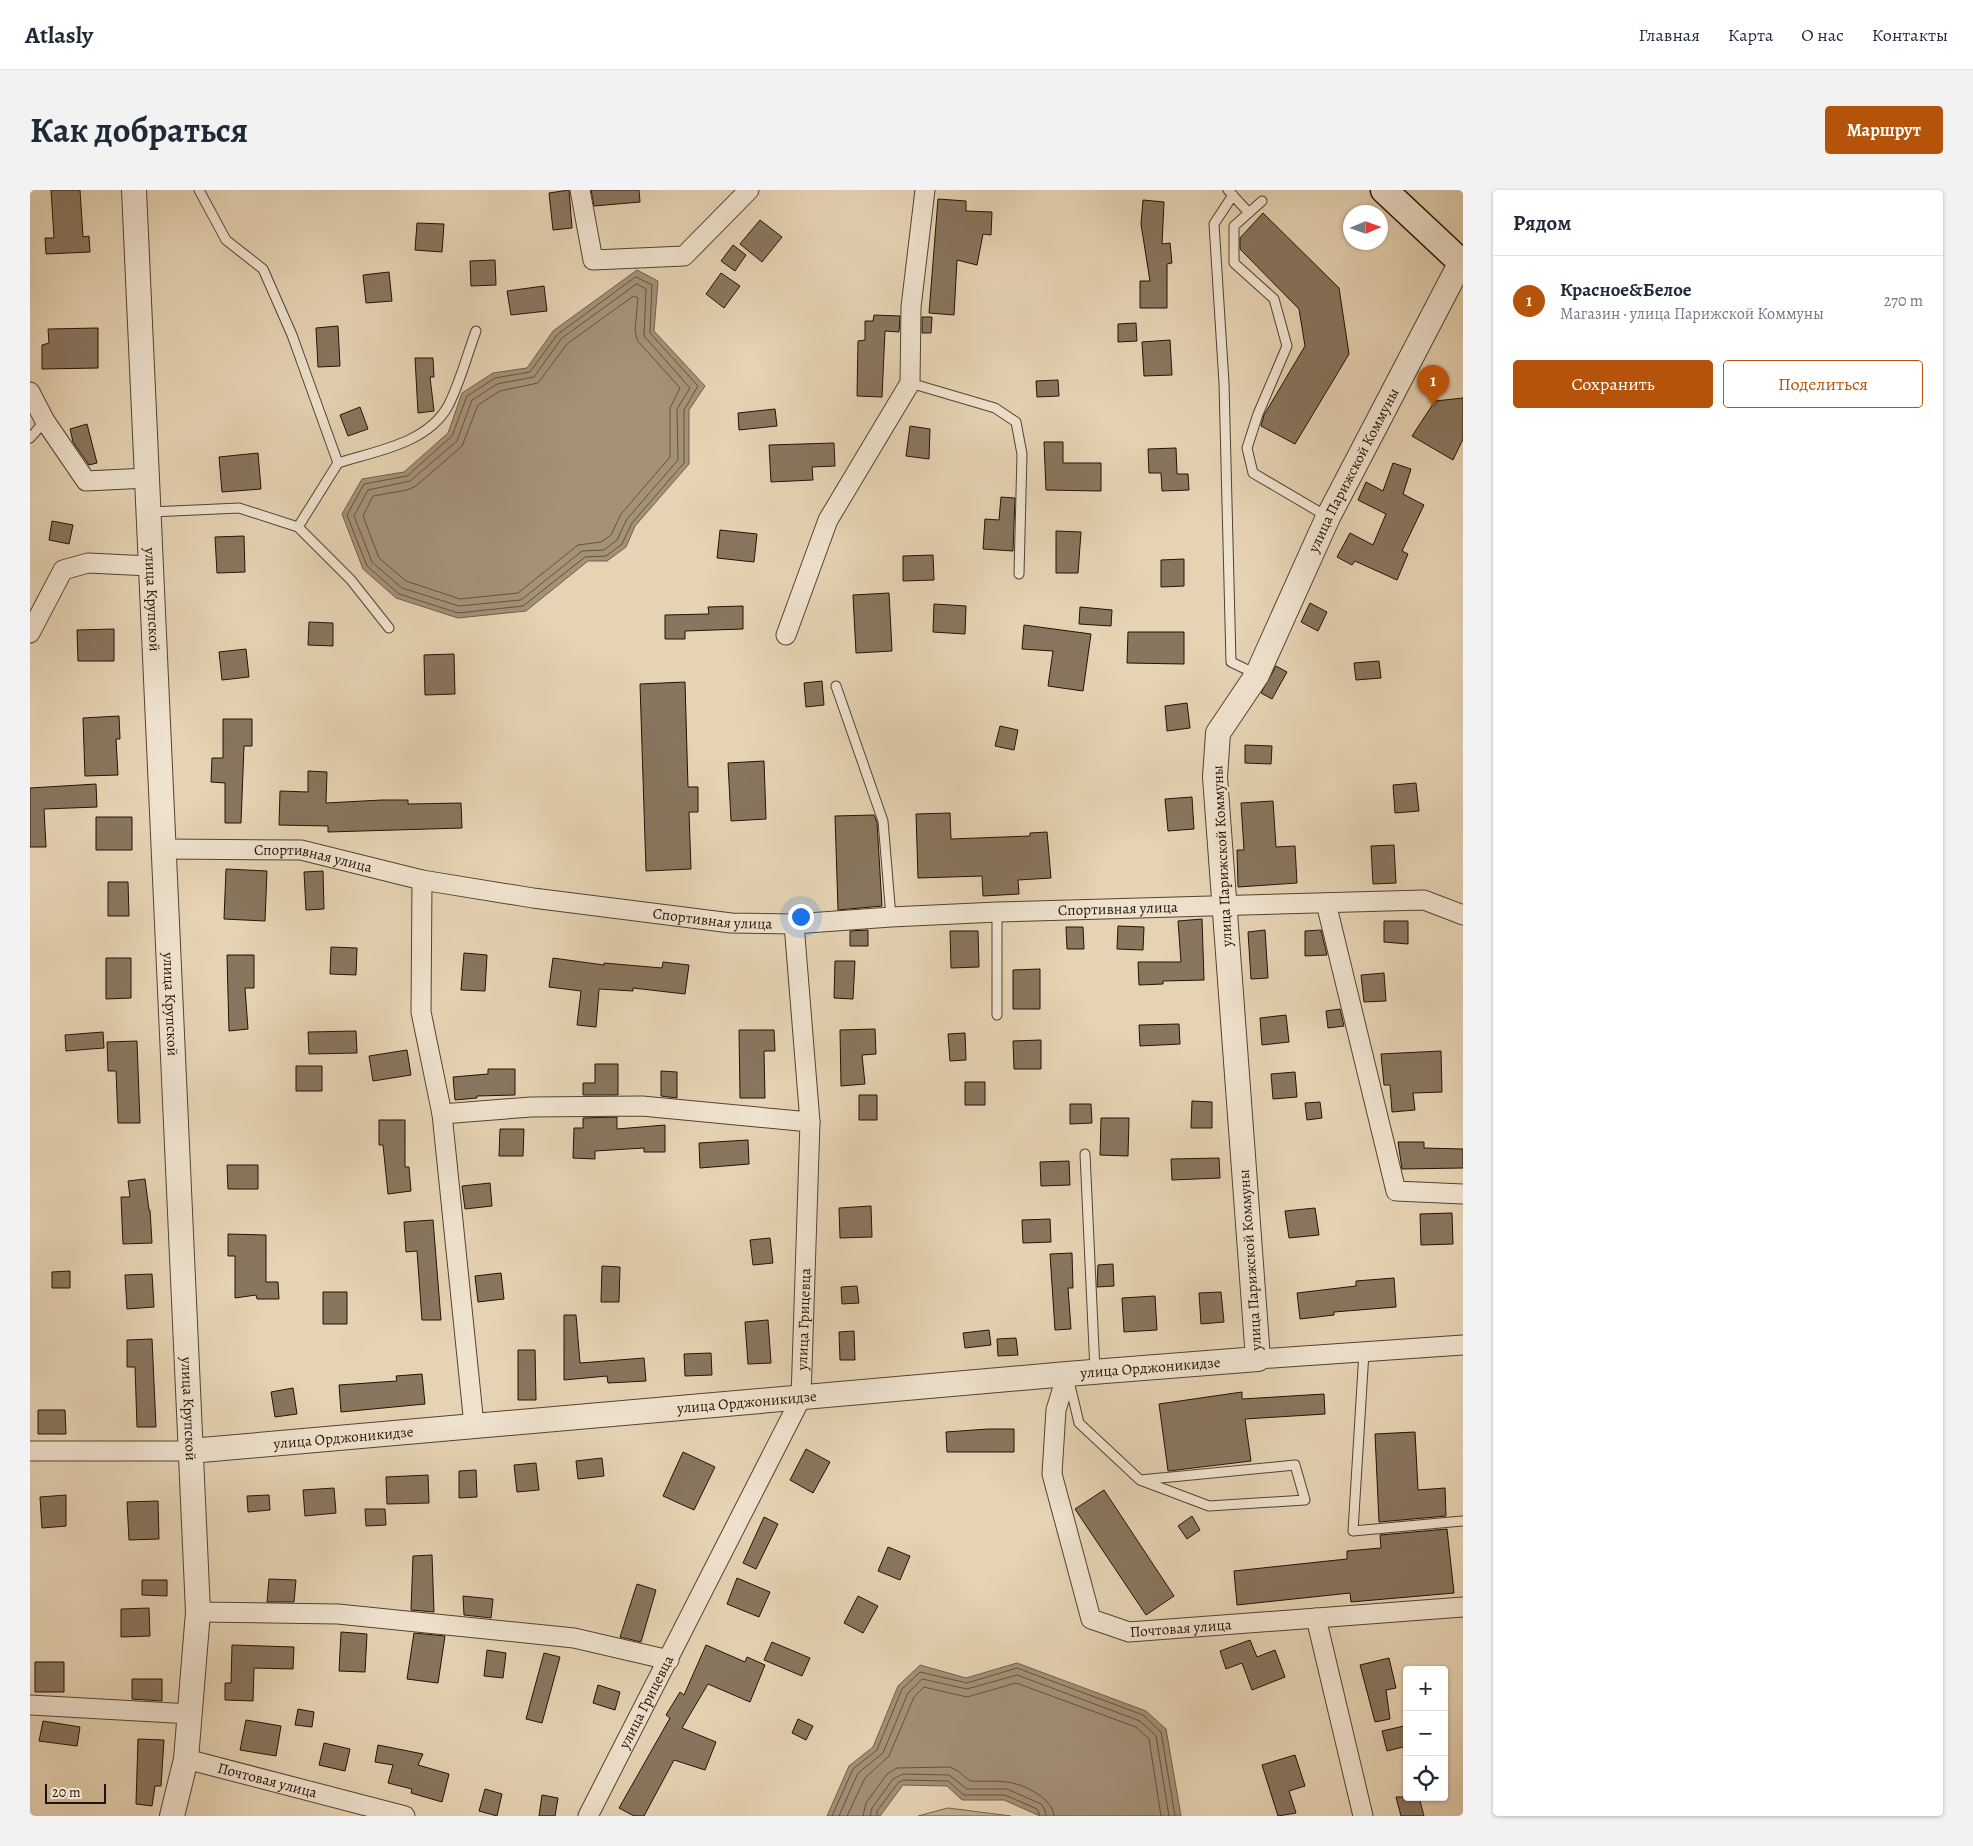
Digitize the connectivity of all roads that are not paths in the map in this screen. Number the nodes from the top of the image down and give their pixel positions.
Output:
1 (134, 190) edge
2 (200, 190) edge
3 (580, 190) edge
4 (749, 190) edge
5 (924, 190) edge
6 (1384, 190) edge
7 (1230, 193) edge
8 (1262, 201) dead end
9 (1249, 213) junction
10 (1462, 263) edge
11 (476, 331) dead end
12 (910, 383) junction
13 (30, 392) edge
14 (45, 421) junction
15 (30, 438) edge
16 (338, 463) junction
17 (147, 478) junction
18 (148, 513) junction
19 (1328, 517) junction
20 (298, 528) junction
21 (150, 566) junction
22 (1019, 574) dead end
23 (389, 628) dead end
24 (30, 633) edge
25 (786, 635) dead end
26 (1257, 675) junction
27 (836, 686) dead end
28 (165, 849) junction
29 (422, 880) junction
30 (1326, 903) junction
31 (1224, 906) junction
32 (997, 912) junction
33 (1463, 915) edge
34 (891, 916) junction
35 (794, 924) junction
36 (997, 1015) dead end
37 (442, 1114) junction
38 (810, 1122) junction
39 (1085, 1154) dead end
40 (1463, 1194) edge
41 (1463, 1345) edge
42 (1364, 1352) junction
43 (1258, 1359) junction
44 (1095, 1372) junction
45 (1067, 1374) junction
46 (801, 1398) junction
47 (474, 1425) junction
48 (30, 1450) edge
49 (190, 1451) junction
50 (1140, 1480) junction
51 (1462, 1521) dead end
52 (1463, 1607) edge
53 (198, 1612) junction
54 (1316, 1618) junction
55 (669, 1660) junction
56 (30, 1706) edge
57 (191, 1714) junction
58 (186, 1759) junction
59 (172, 1816) edge
60 (405, 1816) edge
61 (588, 1816) edge
62 (1364, 1816) edge

1 - 17 street, улица Крупской
2 - 16 lane
3 - 4 street
5 - 12 street
6 - 10 main road
7 - 9 lane
7 - 26 lane
8 - 9 lane
9 - 19 lane
10 - 19 street, улица Парижской Коммуны
11 - 16 lane
12 - 22 lane
12 - 25 street
13 - 14 street
14 - 15 lane
14 - 17 street
16 - 20 lane
17 - 18 street, улица Крупской
18 - 20 lane
18 - 21 street, улица Крупской
19 - 26 street, улица Парижской Коммуны
20 - 23 lane
21 - 24 street
21 - 28 street, улица Крупской
26 - 31 street, улица Парижской Коммуны
27 - 34 lane
28 - 29 street, Спортивная улица
28 - 49 street, улица Крупской
29 - 35 street, Спортивная улица
29 - 37 street
30 - 31 street, Спортивная улица
30 - 33 street, Спортивная улица
30 - 40 street
31 - 32 street, Спортивная улица
31 - 43 street, улица Парижской Коммуны
32 - 34 street, Спортивная улица
32 - 36 lane
34 - 35 street, Спортивная улица
35 - 38 street, улица Грицевца
37 - 38 street
37 - 47 street
38 - 46 street, улица Грицевца
39 - 44 lane
41 - 42 street, улица Орджоникидзе
42 - 43 street, улица Орджоникидзе
42 - 51 lane
43 - 44 street, улица Орджоникидзе
44 - 45 street, улица Орджоникидзе
45 - 46 street, улица Орджоникидзе
45 - 50 lane
45 - 54 street, Почтовая улица
46 - 47 street, улица Орджоникидзе
46 - 55 street, улица Грицевца
47 - 49 street, улица Орджоникидзе
48 - 49 street, улица Орджоникидзе
49 - 53 street, улица Крупской
50 - 50 lane
52 - 54 street, Почтовая улица
53 - 55 street
53 - 57 street, улица Крупской
54 - 62 street
55 - 61 street, улица Грицевца
56 - 57 street
57 - 58 street, улица Крупской
58 - 59 street, улица Крупской
58 - 60 street, Почтовая улица

